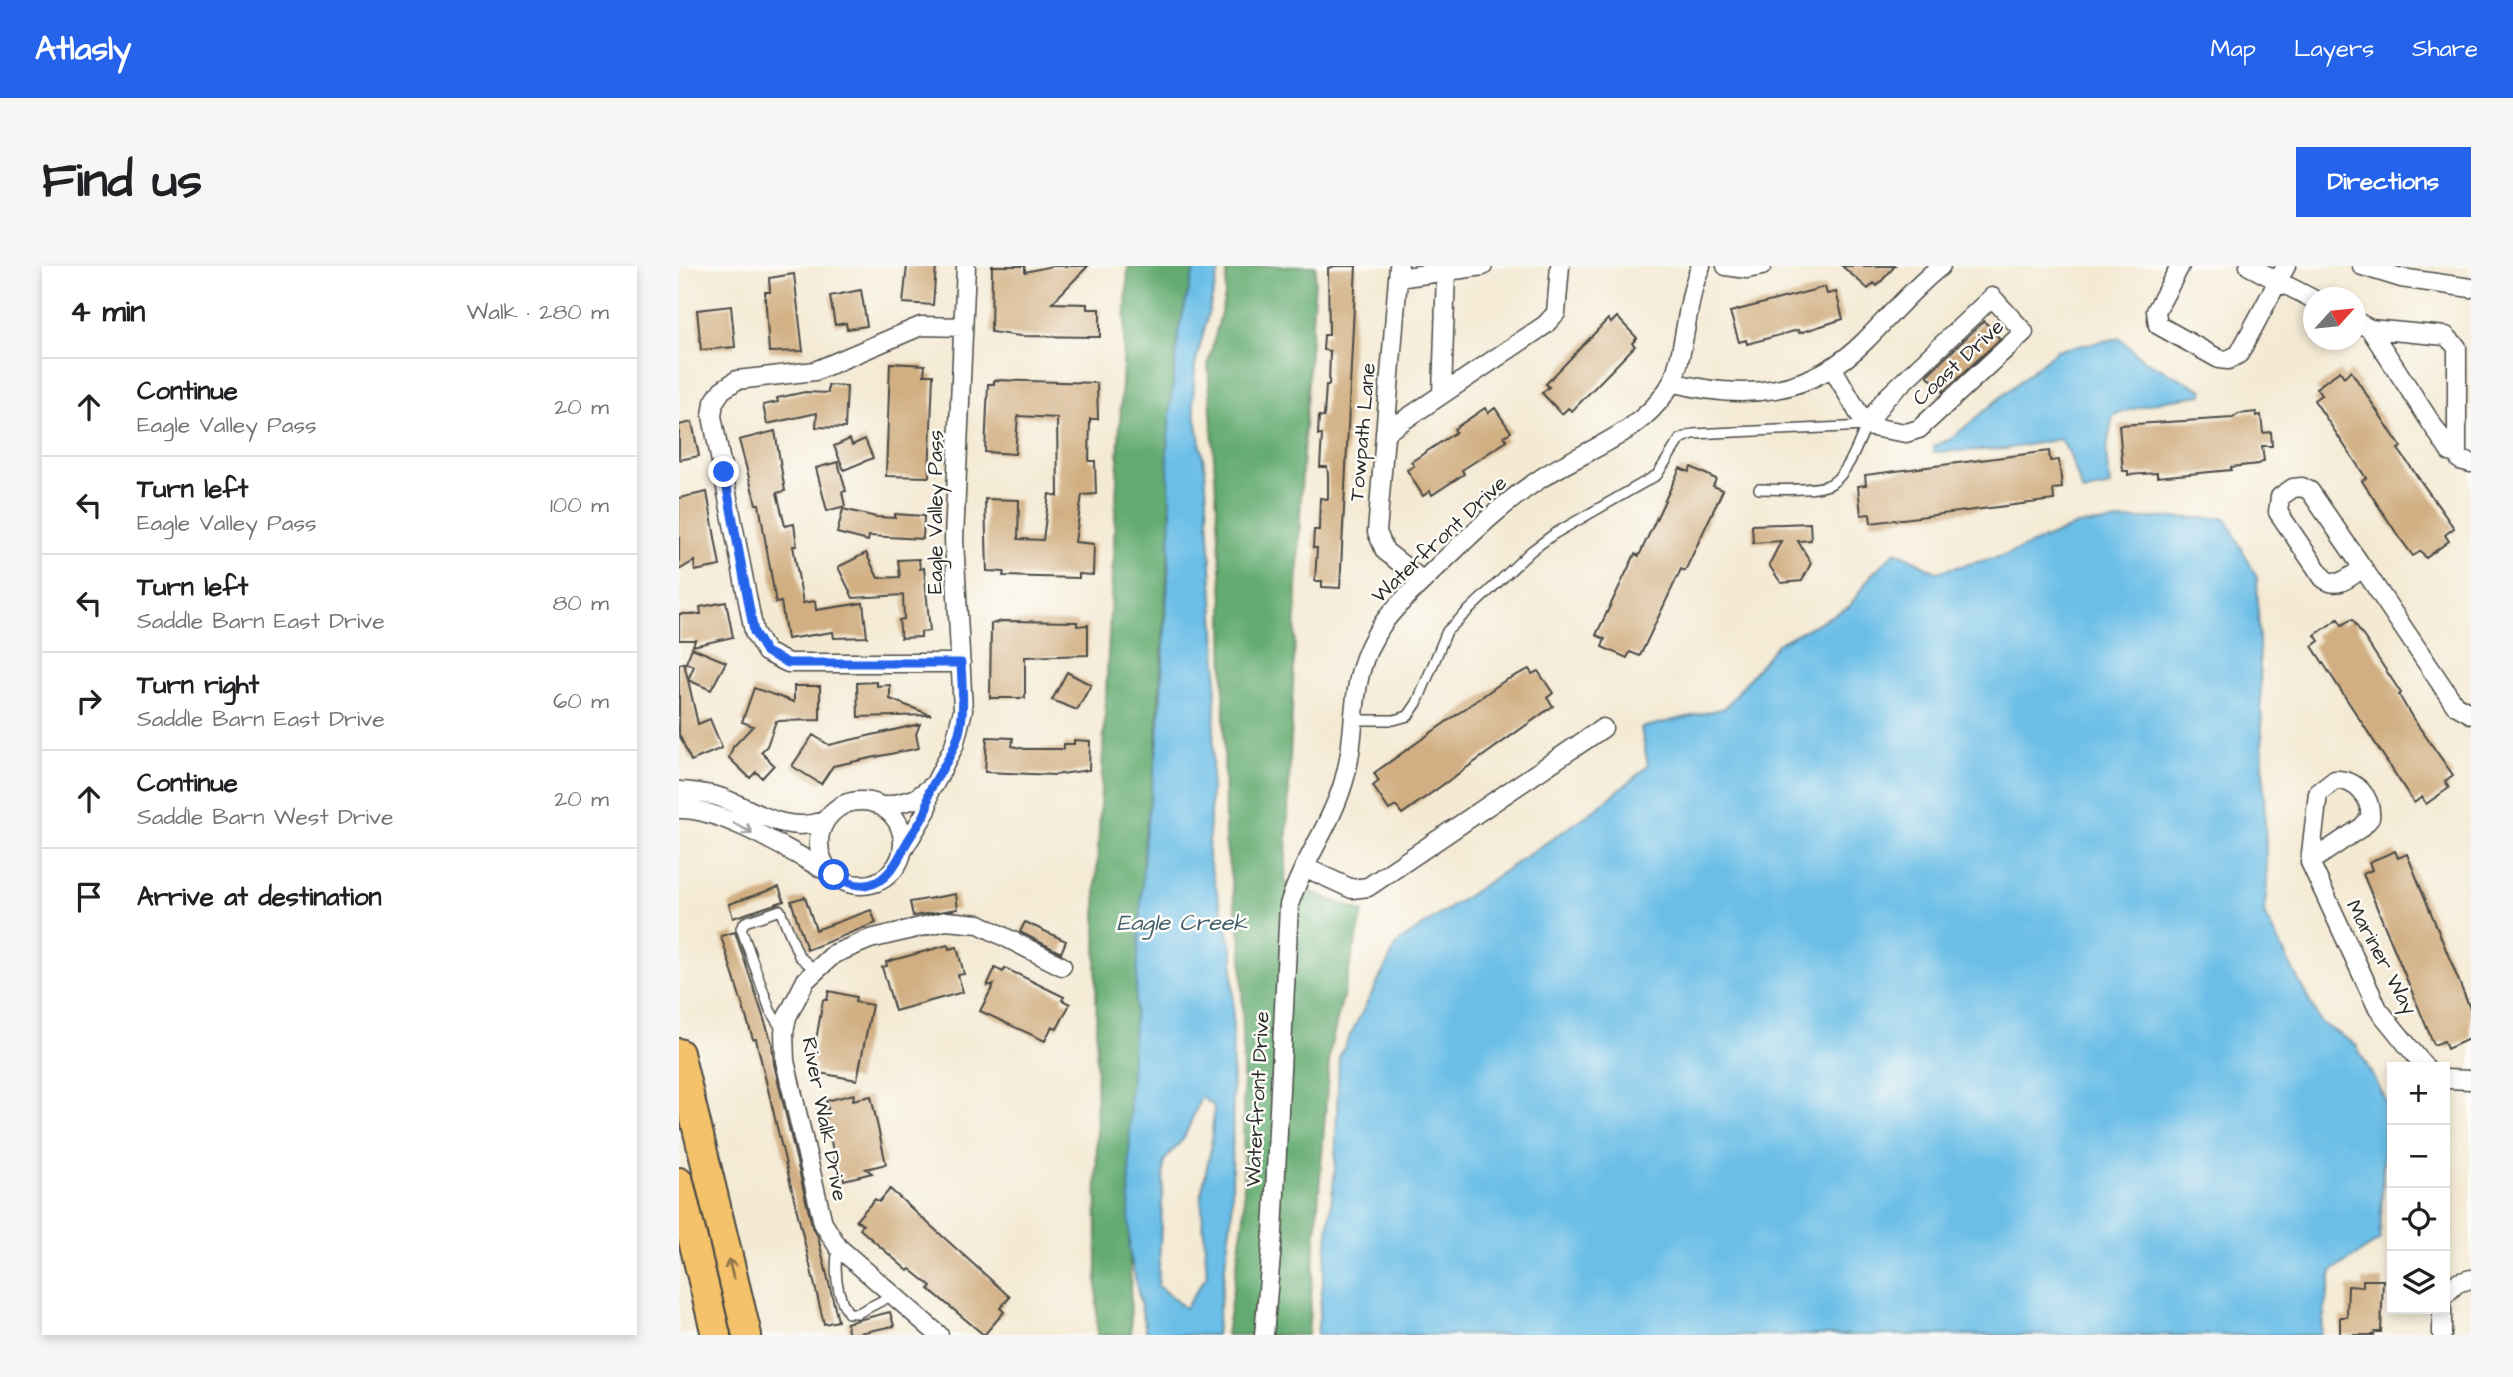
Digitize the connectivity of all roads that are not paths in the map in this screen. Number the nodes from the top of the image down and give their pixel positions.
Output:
1 (966, 266) edge
2 (1483, 266) edge
3 (1560, 266) edge
4 (1701, 266) edge
5 (1726, 266) edge
6 (1762, 266) edge
7 (1941, 266) edge
8 (2179, 266) edge
9 (2249, 266) edge
10 (2362, 266) edge
11 (1446, 271) junction
12 (1398, 272) edge
13 (2282, 274) edge
14 (2471, 288) edge
15 (2303, 291) edge
16 (2366, 325) edge
17 (963, 327) junction
18 (2366, 329) edge
19 (1832, 367) junction
20 (1672, 382) junction
21 (1442, 394) junction
22 (1867, 426) junction
23 (1385, 433) junction
24 (2464, 459) edge
25 (1759, 489) dead end
26 (2363, 568) junction
27 (1423, 581) junction
28 (961, 663) junction
29 (2471, 714) edge
30 (1354, 720) junction
31 (1603, 728) dead end
32 (679, 791) edge
33 (929, 792) junction
34 (884, 807) junction
35 (679, 808) edge
36 (825, 821) junction
37 (903, 850) junction
38 (2310, 862) junction
39 (1304, 867) junction
40 (839, 878) junction
41 (1062, 966) dead end
42 (815, 970) junction
43 (784, 1032) junction
44 (679, 1053) edge
45 (2421, 1062) edge
46 (2450, 1079) edge
47 (2471, 1080) edge
48 (679, 1182) edge
49 (838, 1247) junction
50 (2471, 1279) edge
51 (2450, 1290) edge
52 (893, 1295) junction
53 (2442, 1314) edge
54 (716, 1335) edge
55 (747, 1335) edge
56 (939, 1335) edge
57 (1263, 1335) edge
58 (2442, 1335) edge

1 - 17 street, Eagle Valley Pass
2 - 11 street
3 - 21 street
4 - 20 street, Waterfront Drive
5 - 6 street
7 - 19 street
8 - 13 street
9 - 13 street
10 - 14 street
11 - 12 street
11 - 21 street
12 - 23 street, Towpath Lane
13 - 15 street
16 - 24 street
17 - 28 street, Eagle Valley Pass
17 - 28 street
18 - 24 street
19 - 20 street
19 - 22 street
20 - 27 street, Waterfront Drive
21 - 23 street
22 - 22 street, Coast Drive
22 - 25 lane
22 - 30 lane
23 - 27 street, Towpath Lane
26 - 26 street
26 - 29 street
27 - 30 street, Waterfront Drive
28 - 33 street, Eagle Valley Pass
30 - 39 street, Waterfront Drive
31 - 39 street
32 - 36 street
33 - 34 street
33 - 37 street, Eagle Valley Pass
34 - 36 street
34 - 37 street
35 -> 40 street, Eagle Valley Pass
36 - 40 street
37 - 40 street, Eagle Valley Pass
38 - 38 street
38 - 45 street, Mariner Way
39 - 57 street, Waterfront Drive
41 - 42 street, River Walk Drive
42 - 43 street, River Walk Drive
42 - 43 lane
43 - 49 street, River Walk Drive
55 -> 44 main road
46 - 47 street
48 - 54 main road
49 - 52 street, River Walk Drive
49 - 52 lane
50 - 51 street
52 - 56 street, River Walk Drive
53 - 58 street

